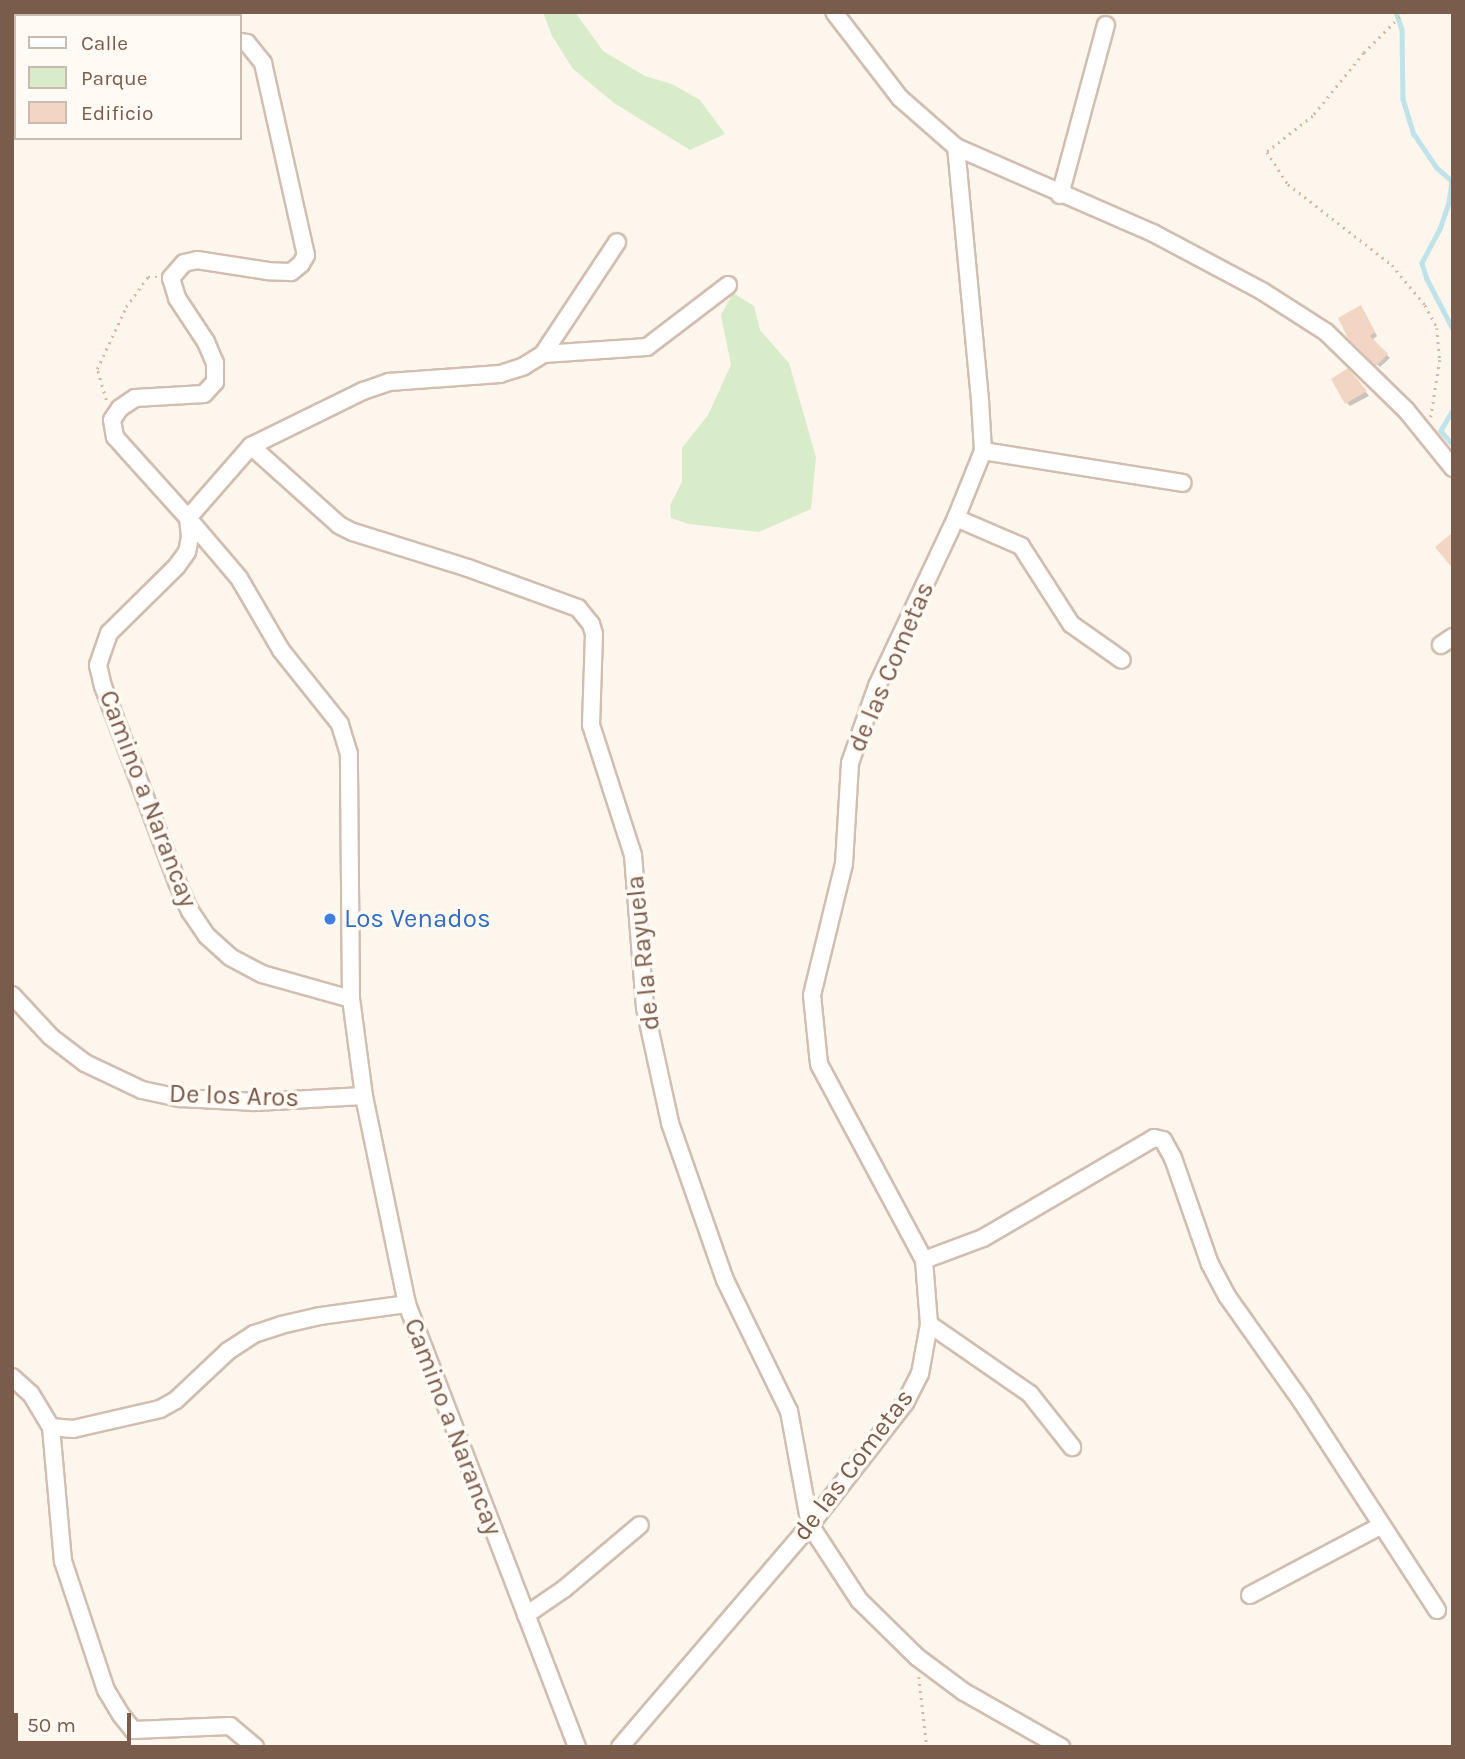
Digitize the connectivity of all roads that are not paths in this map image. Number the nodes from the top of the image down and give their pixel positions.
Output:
1 (834, 12) edge
2 (1106, 25) dead end
3 (242, 42) edge
4 (956, 146) junction
5 (1060, 195) junction
6 (617, 242) dead end
7 (728, 285) dead end
8 (543, 354) junction
9 (251, 446) junction
10 (982, 450) junction
11 (1453, 468) edge
12 (1182, 483) dead end
13 (188, 518) junction
14 (956, 518) junction
15 (1122, 660) dead end
16 (12, 995) edge
17 (351, 999) junction
18 (364, 1096) junction
19 (924, 1260) junction
20 (407, 1304) junction
21 (929, 1324) junction
22 (12, 1377) edge
23 (51, 1427) junction
24 (1072, 1447) dead end
25 (640, 1525) dead end
26 (810, 1525) junction
27 (1382, 1525) junction
28 (1250, 1595) dead end
29 (1437, 1610) dead end
30 (526, 1615) junction
31 (133, 1730) junction
32 (1043, 1743) edge
33 (135, 1747) edge
34 (255, 1747) edge
35 (578, 1747) edge
36 (620, 1747) edge
37 (1061, 1747) edge

1 - 4 street
2 - 5 street
3 - 13 street
4 - 5 street
4 - 10 street, de las Cometas
5 - 11 street
6 - 8 street
7 - 8 street
8 - 9 street
9 - 13 street
9 - 26 street, de la Rayuela
10 - 12 street
10 - 14 street, de las Cometas
13 - 17 street, Camino a Narancay
13 - 17 street, Camino a Narancay
14 - 15 street
14 - 19 street, de las Cometas
16 - 18 street, De los Aros
17 - 18 street, Camino a Narancay
18 - 20 street, Camino a Narancay
19 - 21 street, de las Cometas
19 - 27 street
20 - 23 street
20 - 30 street, Camino a Narancay
21 - 24 street
21 - 26 street, de las Cometas
22 - 23 street
23 - 31 street
25 - 30 street
26 - 32 street, de la Rayuela
26 - 36 street, de las Cometas
27 - 28 street
27 - 29 street
30 - 35 street, Camino a Narancay
31 - 33 street
31 - 34 street
32 - 37 street, de la Rayuela

